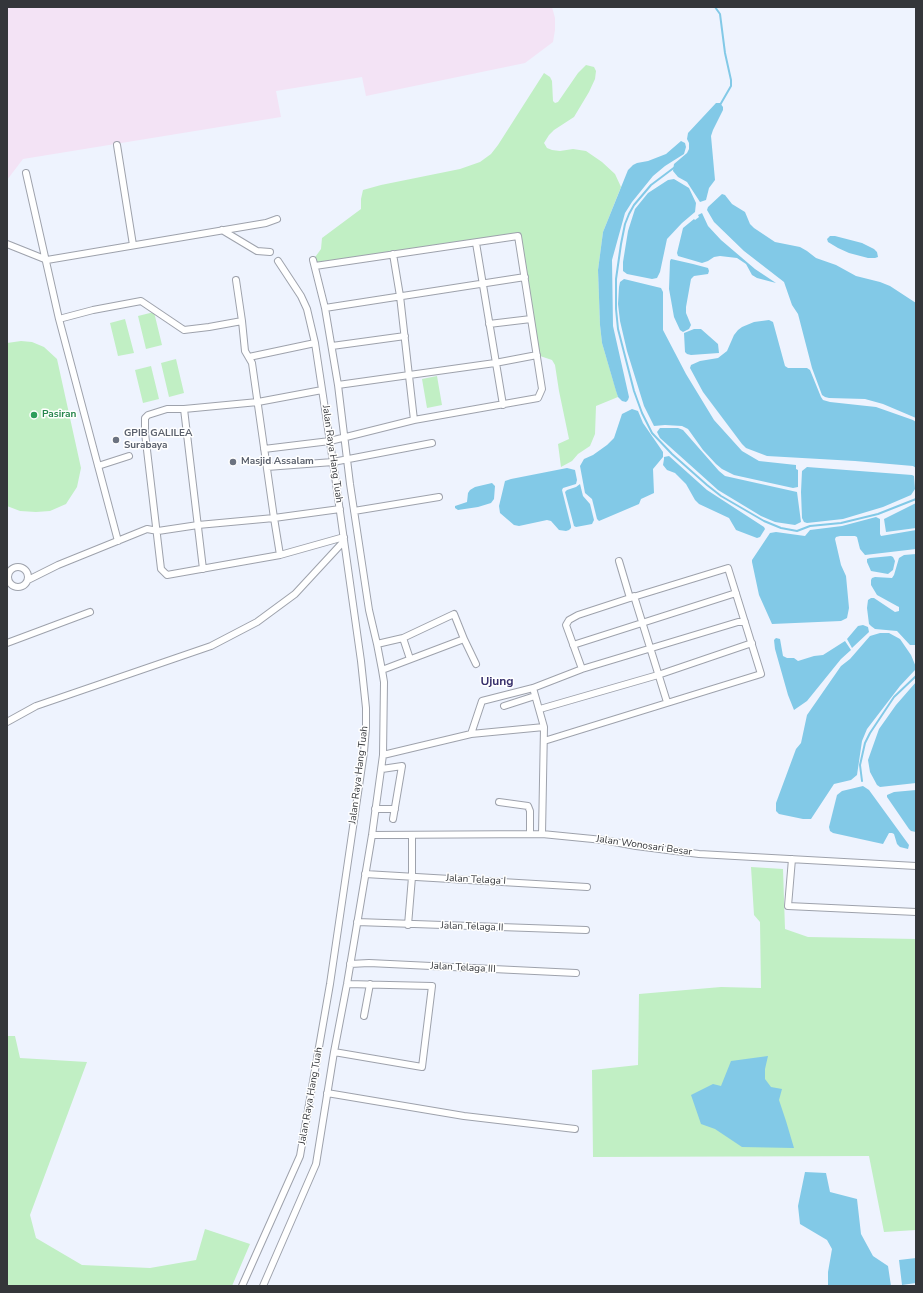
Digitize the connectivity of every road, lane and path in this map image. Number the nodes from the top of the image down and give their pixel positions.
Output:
1 (117, 145) dead end
2 (26, 173) dead end
3 (277, 219) dead end
4 (222, 230) junction
5 (476, 242) junction
6 (7, 244) edge
7 (133, 245) junction
8 (270, 252) dead end
9 (393, 254) junction
10 (47, 260) junction
11 (278, 261) dead end
12 (525, 277) junction
13 (236, 280) dead end
14 (482, 284) junction
15 (400, 296) junction
16 (325, 308) junction
17 (59, 319) junction
18 (531, 319) junction
19 (242, 321) junction
20 (489, 324) junction
21 (405, 336) junction
22 (315, 343) junction
23 (332, 346) junction
24 (537, 355) junction
25 (249, 357) junction
26 (495, 363) junction
27 (409, 375) junction
28 (338, 385) junction
29 (322, 390) junction
30 (258, 402) junction
31 (503, 405) junction
32 (184, 410) junction
33 (414, 420) junction
34 (345, 438) junction
35 (330, 441) junction
36 (432, 443) dead end
37 (264, 448) junction
38 (129, 456) dead end
39 (347, 459) junction
40 (333, 462) junction
41 (98, 466) junction
42 (267, 467) junction
43 (438, 497) dead end
44 (340, 509) junction
45 (354, 511) junction
46 (274, 518) junction
47 (198, 525) junction
48 (158, 531) junction
49 (344, 539) junction
50 (118, 541) junction
51 (280, 555) junction
52 (619, 561) dead end
53 (203, 569) junction
54 (28, 580) junction
55 (11, 584) junction
56 (7, 591) edge
57 (736, 593) junction
58 (632, 597) junction
59 (90, 612) dead end
60 (745, 622) junction
61 (643, 623) junction
62 (403, 638) junction
63 (464, 639) junction
64 (7, 643) edge
65 (752, 643) junction
66 (378, 644) junction
67 (573, 645) junction
68 (650, 649) junction
69 (410, 659) junction
70 (476, 664) dead end
71 (582, 669) junction
72 (382, 670) junction
73 (658, 675) junction
74 (533, 688) junction
75 (535, 696) junction
76 (667, 702) junction
77 (504, 706) dead end
78 (540, 709) junction
79 (7, 722) edge
80 (544, 727) junction
81 (471, 734) junction
82 (544, 740) junction
83 (383, 755) junction
84 (382, 769) junction
85 (499, 802) dead end
86 (376, 809) junction
87 (395, 809) junction
88 (393, 819) dead end
89 (530, 834) junction
90 (542, 834) junction
91 (372, 835) junction
92 (412, 835) junction
93 (792, 859) junction
94 (916, 866) edge
95 (365, 874) junction
96 (412, 877) junction
97 (587, 886) dead end
98 (916, 912) edge
99 (357, 922) junction
100 (408, 925) junction
101 (586, 930) dead end
102 (350, 964) junction
103 (576, 973) dead end
104 (347, 984) junction
105 (370, 984) junction
106 (364, 1016) dead end
107 (334, 1052) junction
108 (327, 1093) junction
109 (575, 1129) dead end
110 (242, 1286) edge
111 (263, 1286) edge

1 - 7 street
2 - 10 street
3 - 4 street
4 - 7 street
4 - 8 street
5 - 9 street
5 - 12 street
5 - 14 street
6 - 10 street
7 - 10 street
9 - 15 street
9 - 16 street, Jalan Raya Hang Tuah
10 - 17 street
11 - 22 street, Jalan Raya Hang Tuah
12 - 14 street
12 - 18 street
13 - 19 street
14 - 15 street
14 - 20 street
15 - 16 street
15 - 21 street
16 - 23 street, Jalan Raya Hang Tuah
17 - 19 street
17 - 41 street
18 - 20 street
18 - 24 street
19 - 25 street
20 - 26 street
21 - 23 street
21 - 27 street
22 - 25 street
22 - 29 street, Jalan Raya Hang Tuah
23 - 28 street, Jalan Raya Hang Tuah
24 - 26 street
24 - 31 street
25 - 30 street
26 - 27 street
26 - 31 street
27 - 28 street
27 - 33 street
28 - 34 street, Jalan Raya Hang Tuah
29 - 30 street
29 - 35 street, Jalan Raya Hang Tuah
30 - 32 street
30 - 37 street
31 - 33 street
32 - 47 street
32 - 48 street
33 - 34 street
34 - 35 street
34 - 39 street, Jalan Raya Hang Tuah
35 - 37 street
35 - 40 street, Jalan Raya Hang Tuah
36 - 39 street
37 - 42 street
38 - 41 street
39 - 40 street
39 - 45 street, Jalan Raya Hang Tuah
40 - 42 street
40 - 44 street, Jalan Raya Hang Tuah
41 - 50 street
42 - 46 street
43 - 45 street
44 - 46 street
44 - 49 street, Jalan Raya Hang Tuah
45 - 66 street, Jalan Raya Hang Tuah
46 - 47 street
46 - 51 street
47 - 48 street
47 - 53 street
48 - 50 street
48 - 53 street
49 - 51 street
49 - 79 street
49 - 110 street, Jalan Raya Hang Tuah
50 - 54 street
51 - 53 street
52 - 58 street
54 - 55 street
54 - 55 street
55 - 56 street
57 - 58 street
57 - 60 street
57 - 61 street
58 - 61 street
58 - 67 street
59 - 64 street
60 - 65 street
60 - 68 street
61 - 67 street
61 - 68 street
62 - 63 street
62 - 66 street
62 - 69 street
63 - 69 street
63 - 70 street
65 - 73 street
65 - 76 street
66 - 72 street, Jalan Raya Hang Tuah
67 - 71 street
68 - 71 street
68 - 73 street
69 - 72 street
71 - 74 street
72 - 83 street, Jalan Raya Hang Tuah
73 - 76 street
73 - 78 street
74 - 75 street
74 - 81 street
75 - 77 street
75 - 78 street
76 - 82 street
78 - 80 street
80 - 81 street
80 - 82 street
81 - 83 street
82 - 90 street
83 - 84 street, Jalan Raya Hang Tuah
84 - 86 street, Jalan Raya Hang Tuah
84 - 87 street
85 - 89 street
86 - 87 street
86 - 91 street, Jalan Raya Hang Tuah
87 - 88 street
89 - 90 street, Jalan Wonosari Besar
89 - 92 street, Jalan Wonosari Besar
90 - 93 street, Jalan Wonosari Besar
91 - 92 street, Jalan Wonosari Besar
91 - 95 street, Jalan Raya Hang Tuah
92 - 96 street
93 - 94 street, Jalan Wonosari Besar
93 - 98 street
95 - 96 street, Jalan Telaga I
95 - 99 street, Jalan Raya Hang Tuah
96 - 97 street, Jalan Telaga I
96 - 100 street
99 - 100 street, Jalan Telaga II
99 - 102 street, Jalan Raya Hang Tuah
100 - 101 street, Jalan Telaga II
102 - 103 street, Jalan Telaga III
102 - 104 street, Jalan Raya Hang Tuah
104 - 105 street
104 - 107 street, Jalan Raya Hang Tuah
105 - 106 street
105 - 107 street
107 - 108 street, Jalan Raya Hang Tuah
108 - 109 street
108 - 111 street, Jalan Raya Hang Tuah

